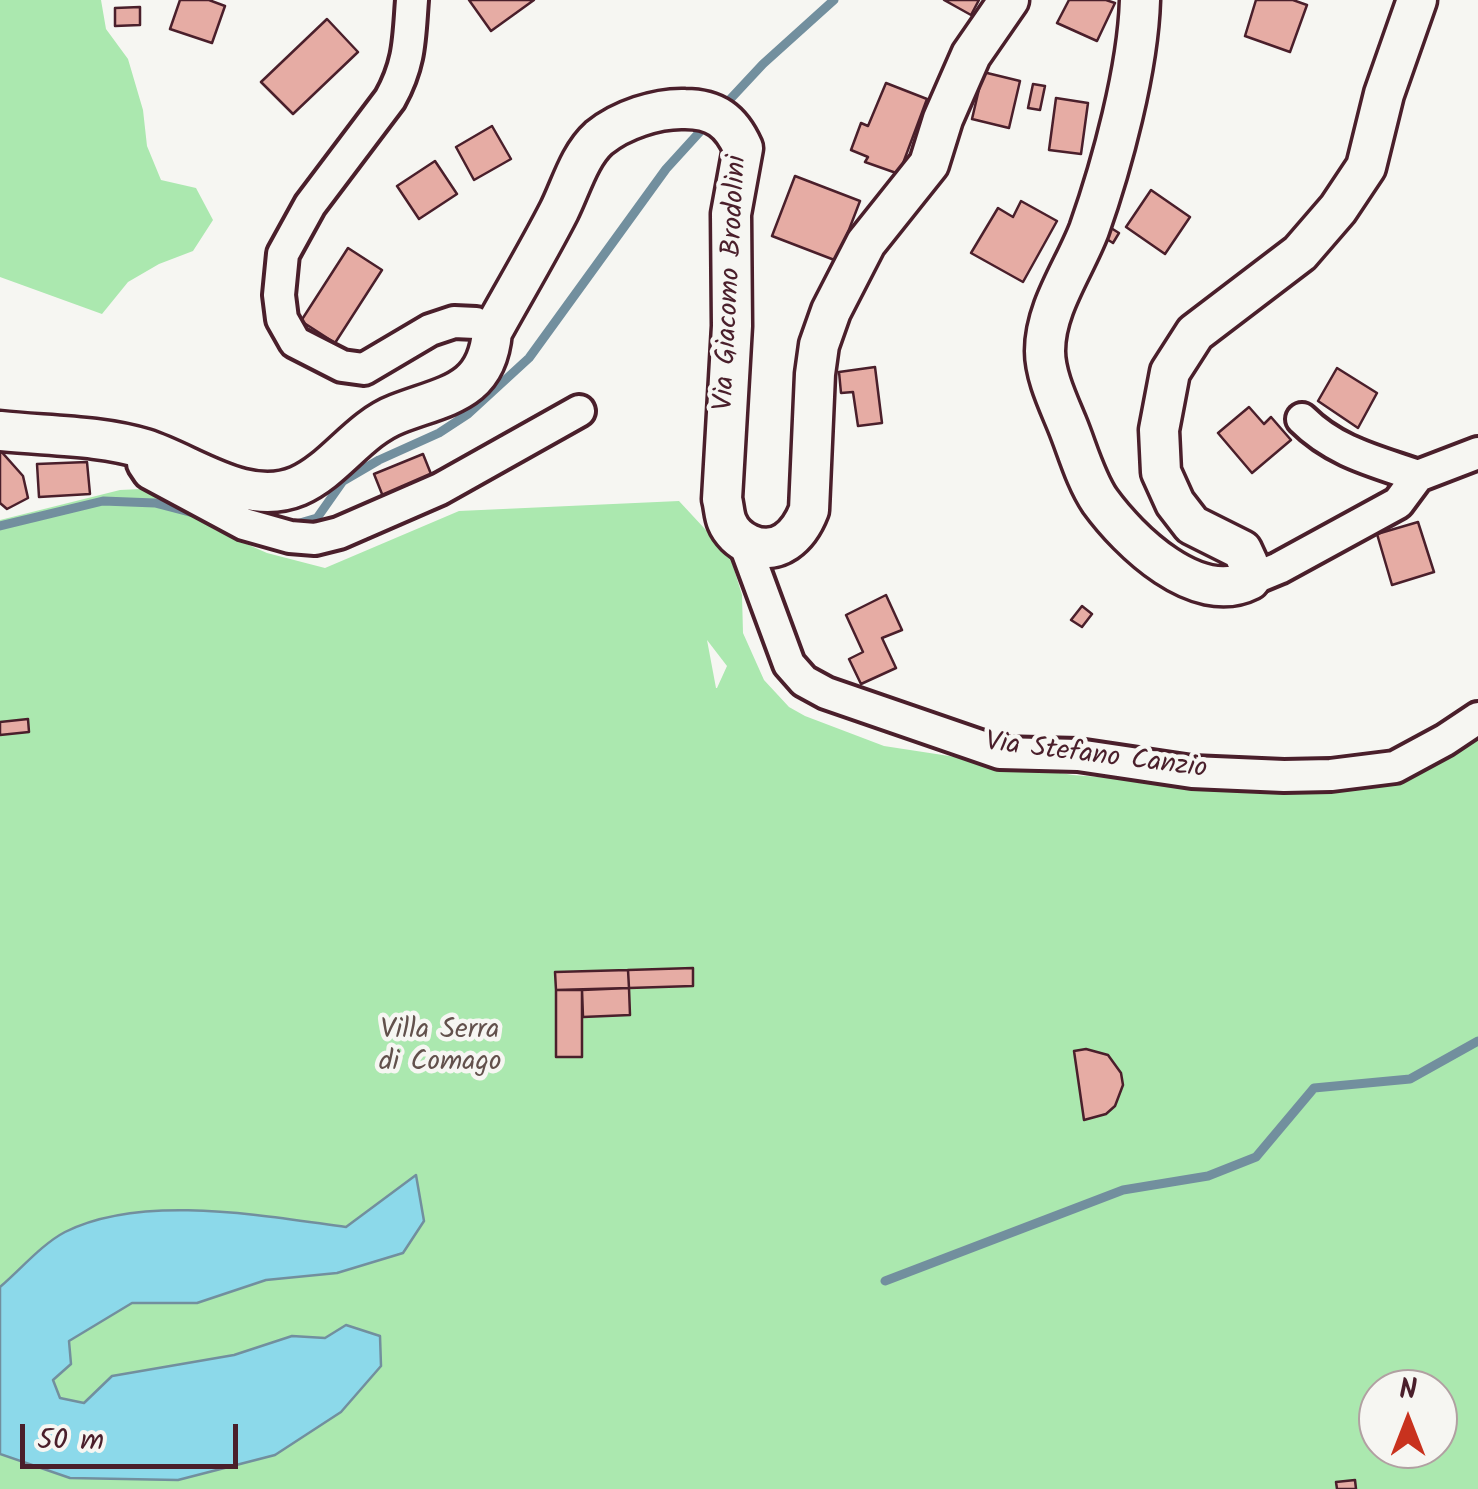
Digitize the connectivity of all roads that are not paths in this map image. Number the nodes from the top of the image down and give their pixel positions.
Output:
1 (412, 0) edge
2 (1009, 0) edge
3 (1140, 0) edge
4 (1417, 0) edge
5 (492, 332) junction
6 (579, 412) dead end
7 (1302, 419) dead end
8 (0, 431) edge
9 (144, 449) junction
10 (1478, 453) edge
11 (1418, 476) junction
12 (744, 542) junction
13 (1250, 580) junction
14 (1478, 718) edge

1 - 5 street
2 - 12 street
3 - 13 street
4 - 13 street
5 - 9 street, Via Giacomo Brodolini
5 - 12 street, Via Giacomo Brodolini
6 - 9 street
7 - 11 street
8 - 9 street, Via Giacomo Brodolini
10 - 11 street
11 - 13 street
12 - 14 street, Via Stefano Canzio

